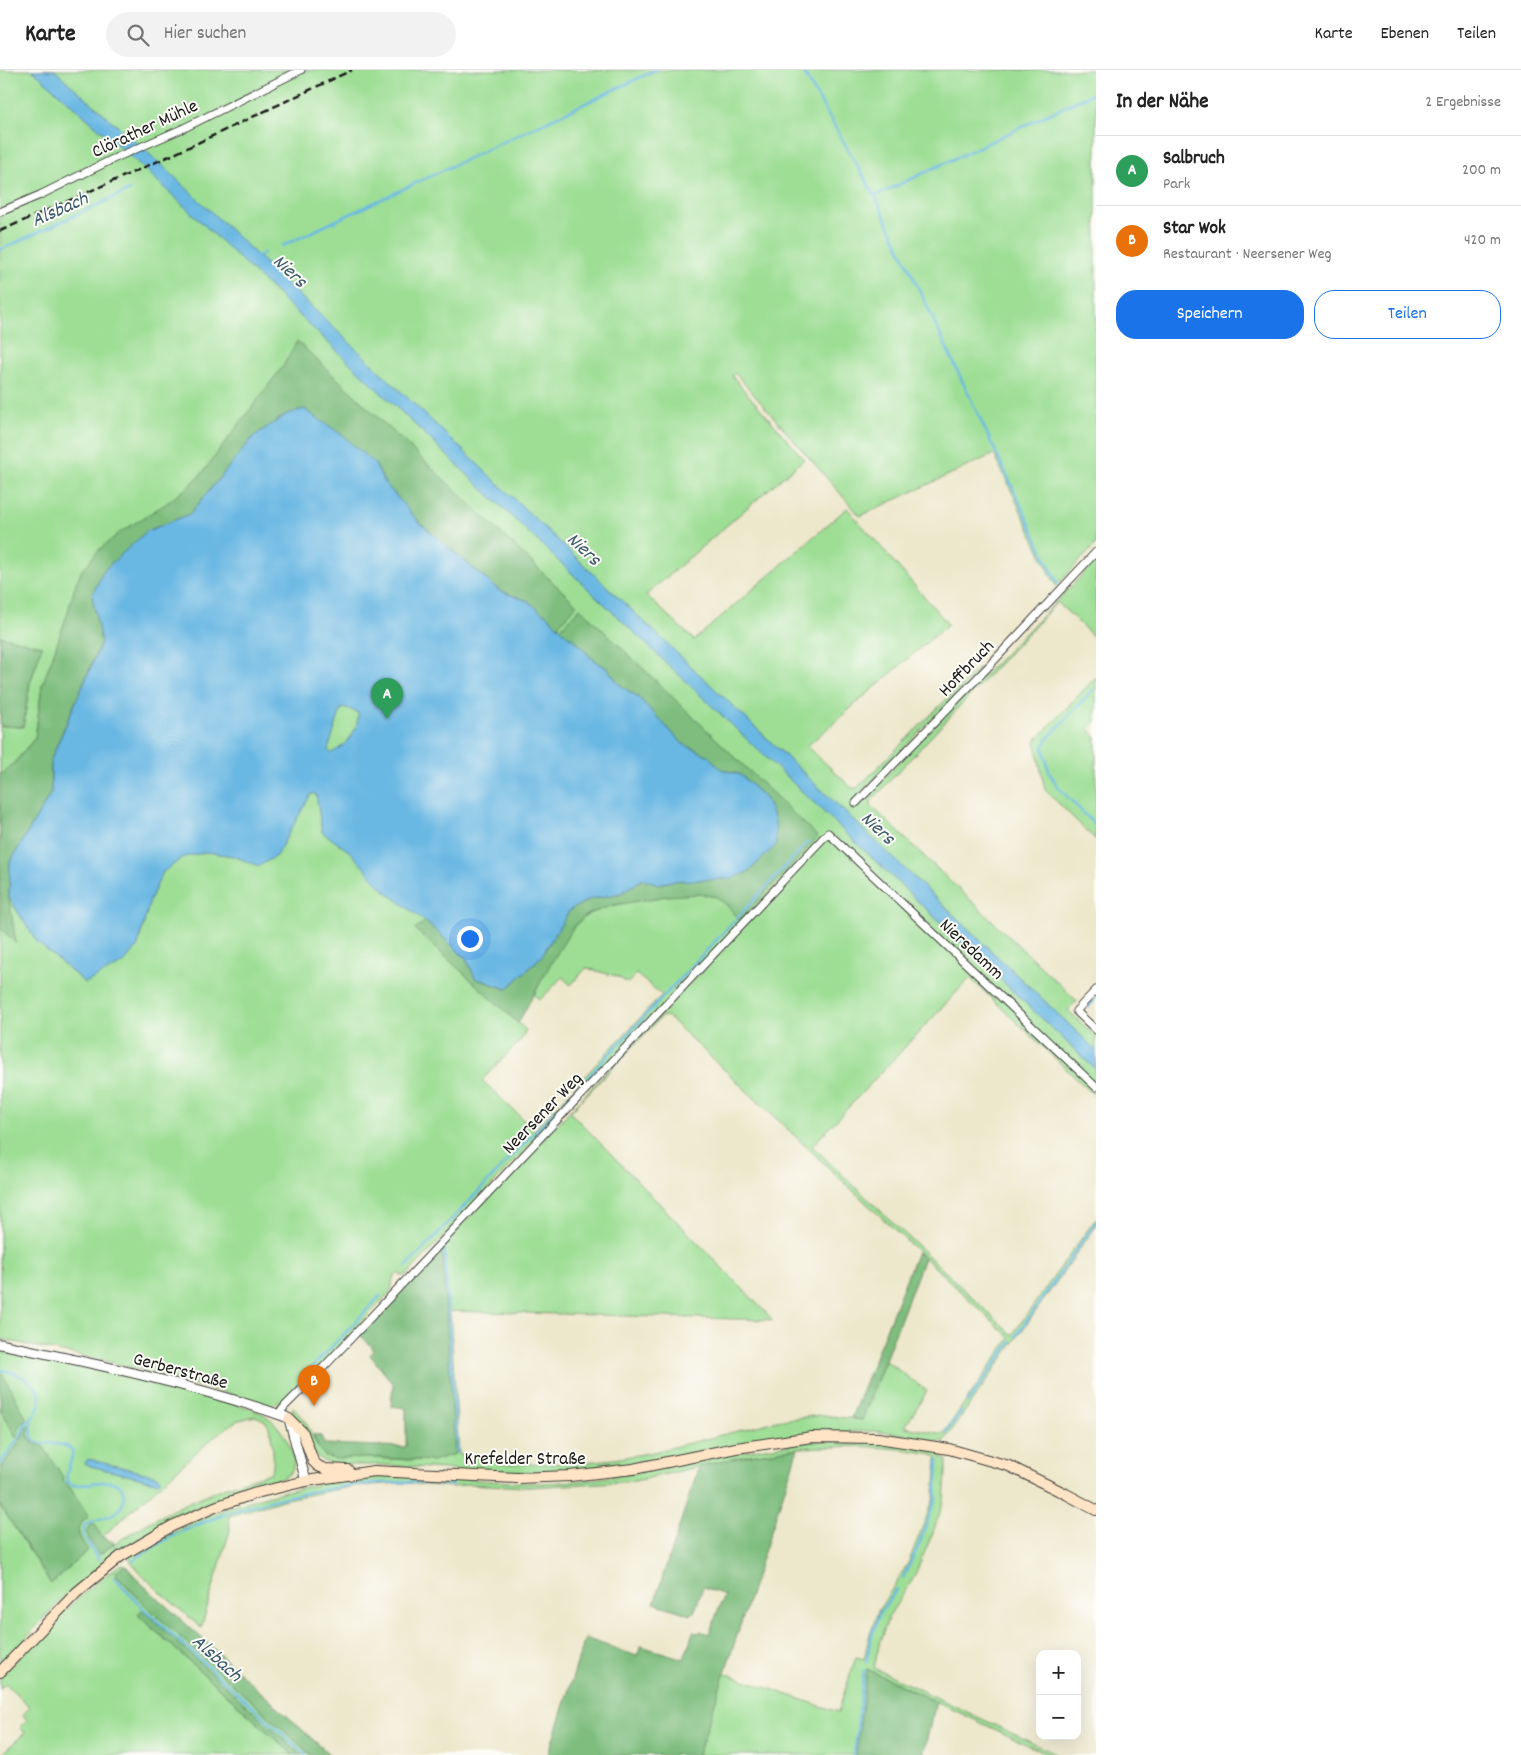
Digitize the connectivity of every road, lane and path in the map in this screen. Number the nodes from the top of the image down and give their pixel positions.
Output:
1 (301, 70) edge
2 (0, 212) edge
3 (1096, 552) edge
4 (856, 803) dead end
5 (828, 833) joint
6 (1096, 990) edge
7 (1096, 1030) edge
8 (1096, 1087) edge
9 (0, 1344) edge
10 (279, 1414) junction
11 (289, 1419) junction
12 (374, 1471) junction
13 (306, 1481) junction
14 (1096, 1510) edge
15 (0, 1672) edge

1 - 2 street, Clörather Mühle
3 - 4 street, Hoffbruch
5 - 8 street, Niersdamm
5 - 10 street, Neersener Weg
6 - 7 street
9 - 10 street, Gerberstraße
10 - 11 street, Gerberstraße
11 - 12 main road
11 - 13 street
12 - 13 main road, Krefelder Straße
12 - 14 main road, Krefelder Straße
13 - 15 main road, Krefelder Straße

